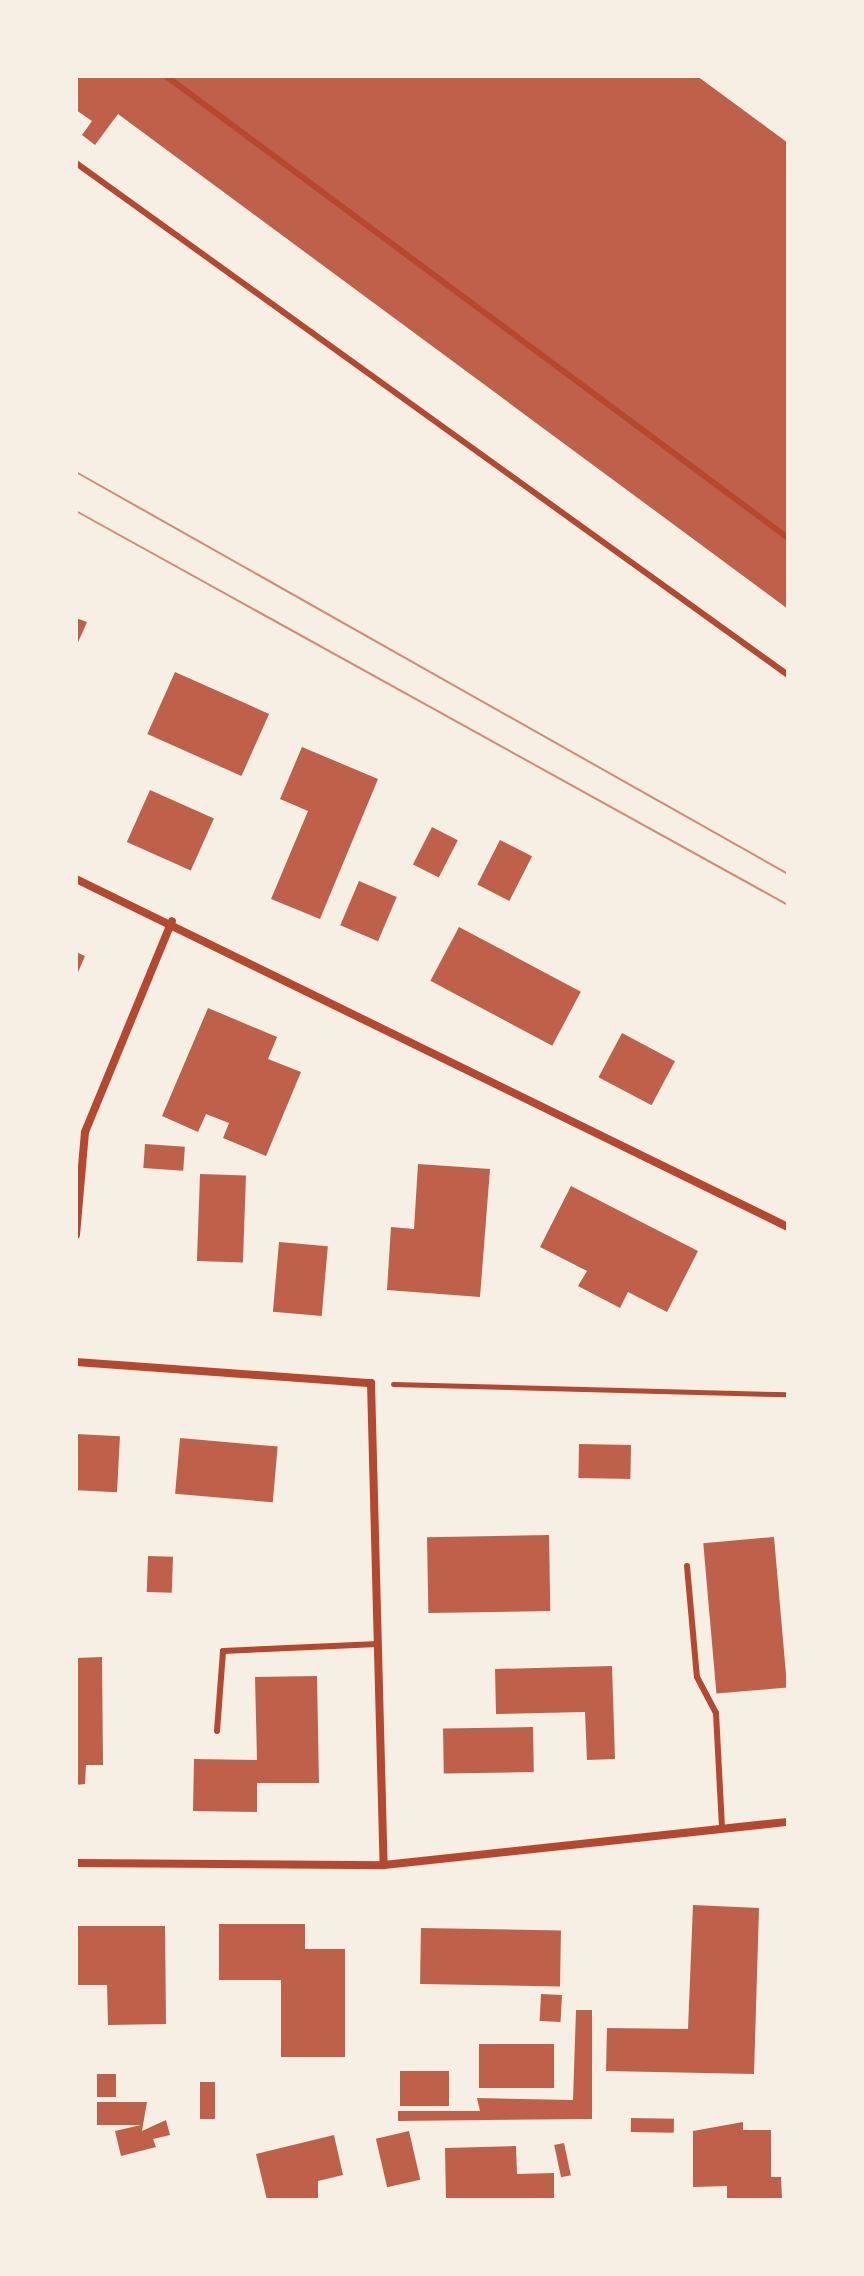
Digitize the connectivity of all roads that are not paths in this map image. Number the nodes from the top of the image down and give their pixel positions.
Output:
1 (166, 76) edge
2 (76, 163) edge
3 (788, 538) edge
4 (788, 675) edge
5 (76, 879) edge
6 (172, 921) junction
7 (788, 1227) edge
8 (76, 1235) edge
9 (76, 1362) edge
10 (687, 1566) dead end
11 (378, 1644) junction
12 (217, 1731) dead end
13 (788, 1822) edge
14 (722, 1829) junction
15 (76, 1863) edge
16 (384, 1865) junction

1 - 3 lane
2 - 4 lane
5 - 6 street
6 - 7 street
6 - 8 street
9 - 11 street
10 - 14 lane
11 - 12 lane
11 - 16 street
13 - 14 street
14 - 16 street
15 - 16 street

